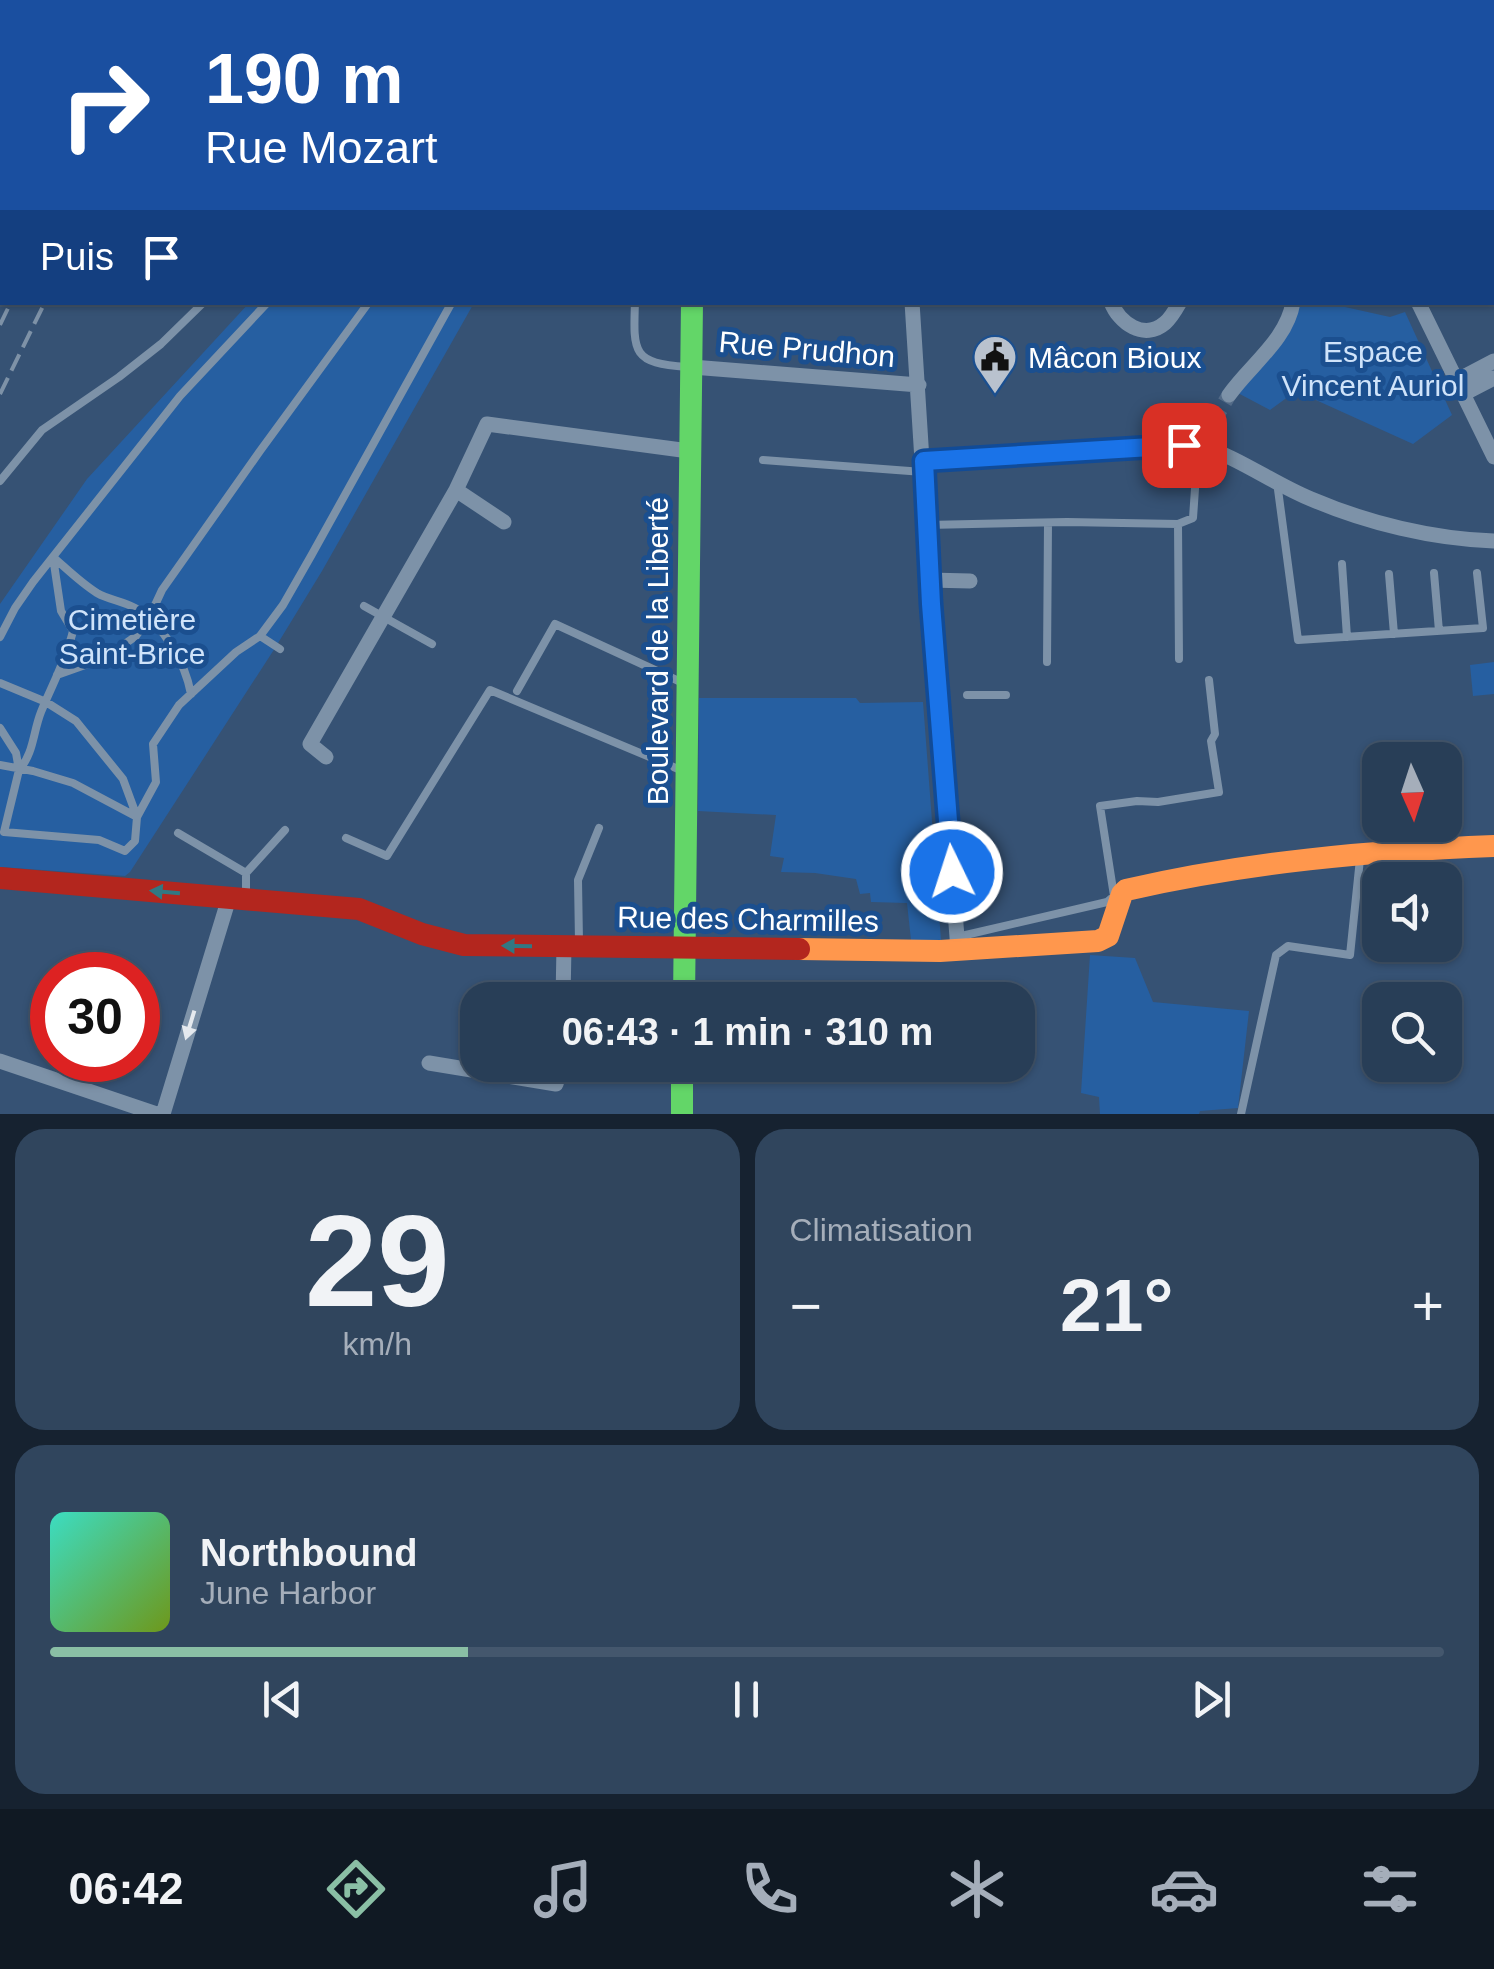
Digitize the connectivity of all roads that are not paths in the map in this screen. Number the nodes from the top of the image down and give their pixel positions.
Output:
1 (201, 305) edge
2 (265, 305) edge
3 (367, 305) edge
4 (450, 305) edge
5 (635, 305) edge
6 (692, 305) edge
7 (912, 305) edge
8 (1113, 305) edge
9 (1178, 305) edge
10 (1293, 305) edge
11 (1419, 305) edge
12 (1494, 361) edge
13 (692, 367) junction
14 (1494, 378) edge
15 (918, 385) junction
16 (1460, 387) junction
17 (1229, 395) tunnel mouth
18 (1213, 422) tunnel mouth
19 (1198, 444) junction
20 (688, 452) junction
21 (1494, 457) edge
22 (763, 460) dead end
23 (924, 467) junction
24 (0, 481) edge
25 (1277, 482) junction
26 (456, 490) junction
27 (504, 522) dead end
28 (1048, 523) junction
29 (1178, 524) junction
30 (927, 526) junction
31 (1494, 541) edge
32 (53, 557) junction
33 (1342, 564) dead end
34 (1434, 573) dead end
35 (1477, 573) dead end
36 (1389, 574) dead end
37 (930, 580) junction
38 (970, 581) dead end
39 (364, 606) dead end
40 (384, 616) junction
41 (149, 618) junction
42 (1494, 622) edge
43 (1484, 628) junction
44 (1439, 631) junction
45 (1394, 634) junction
46 (260, 636) junction
47 (0, 637) edge
48 (1347, 637) junction
49 (432, 644) dead end
50 (280, 649) dead end
51 (1179, 659) dead end
52 (1047, 662) dead end
53 (58, 675) junction
54 (1208, 680) dead end
55 (0, 683) edge
56 (687, 685) junction
57 (517, 691) dead end
58 (191, 694) junction
59 (967, 695) dead end
60 (1006, 695) dead end
61 (46, 702) junction
62 (0, 728) edge
63 (326, 757) dead end
64 (0, 765) edge
65 (19, 770) junction
66 (686, 774) junction
67 (137, 817) junction
68 (600, 828) dead end
69 (284, 830) dead end
70 (2, 832) edge
71 (178, 833) dead end
72 (346, 838) dead end
73 (1494, 846) edge
74 (1360, 855) junction
75 (246, 874) junction
76 (0, 878) edge
77 (238, 899) junction
78 (1114, 901) junction
79 (1059, 914) junction
80 (957, 944) junction
81 (1064, 944) junction
82 (572, 946) junction
83 (685, 948) junction
84 (566, 982) edge
85 (684, 982) edge
86 (0, 1061) edge
87 (430, 1063) dead end
88 (460, 1068) edge
89 (682, 1082) edge
90 (160, 1114) edge
91 (682, 1114) edge
92 (1240, 1114) edge

1 - 24 lane
2 - 32 lane
3 - 41 lane
4 - 46 lane
5 - 13 lane
6 - 13 street, Boulevard de la Liberté
7 - 15 street
8 - 9 street
10 - 17 street
11 - 16 street
12 - 16 street
13 - 15 street, Rue Prudhon
13 - 20 street, Boulevard de la Liberté
14 - 16 street
15 - 23 street
16 - 21 street
18 - 19 street
19 - 23 street
19 - 25 street
19 - 29 lane
20 - 26 street
20 - 56 street, Boulevard de la Liberté
22 - 23 lane
23 - 30 street
25 - 31 street
25 - 48 lane
26 - 27 street
26 - 40 street
28 - 29 lane
28 - 30 lane
28 - 52 lane
29 - 51 lane
30 - 37 street
32 - 41 lane
32 - 47 lane
32 - 53 lane
33 - 48 lane
34 - 44 lane
35 - 43 lane
36 - 45 lane
37 - 38 street
37 - 80 street
39 - 40 lane
40 - 49 lane
40 - 63 street
41 - 53 lane
41 - 58 lane
42 - 43 lane
43 - 44 lane
44 - 45 lane
45 - 48 lane
46 - 50 lane
46 - 58 lane
53 - 61 lane
54 - 78 lane
55 - 61 lane
56 - 57 lane
56 - 66 street, Boulevard de la Liberté
58 - 67 lane
59 - 60 lane
61 - 65 lane
61 - 67 lane
62 - 65 lane
64 - 65 lane
65 - 67 lane
65 - 70 lane
66 - 72 lane
66 - 83 street, Boulevard de la Liberté
67 - 70 lane
68 - 82 lane
69 - 75 lane
71 - 75 lane
73 - 74 street, Rue des Charmilles
74 - 78 street, Rue des Charmilles
74 - 92 lane
75 - 77 lane
77 -> 76 street, Rue des Charmilles
82 -> 77 street, Rue des Charmilles
77 -> 90 street
78 - 79 lane
78 - 81 street, Rue des Charmilles
79 - 80 lane
79 - 81 lane
80 - 81 street, Rue des Charmilles
80 - 83 street, Rue des Charmilles
82 - 83 street, Rue des Charmilles
82 - 84 street
83 - 85 street, Boulevard de la Liberté
86 - 90 street
87 - 88 street
89 - 91 street

